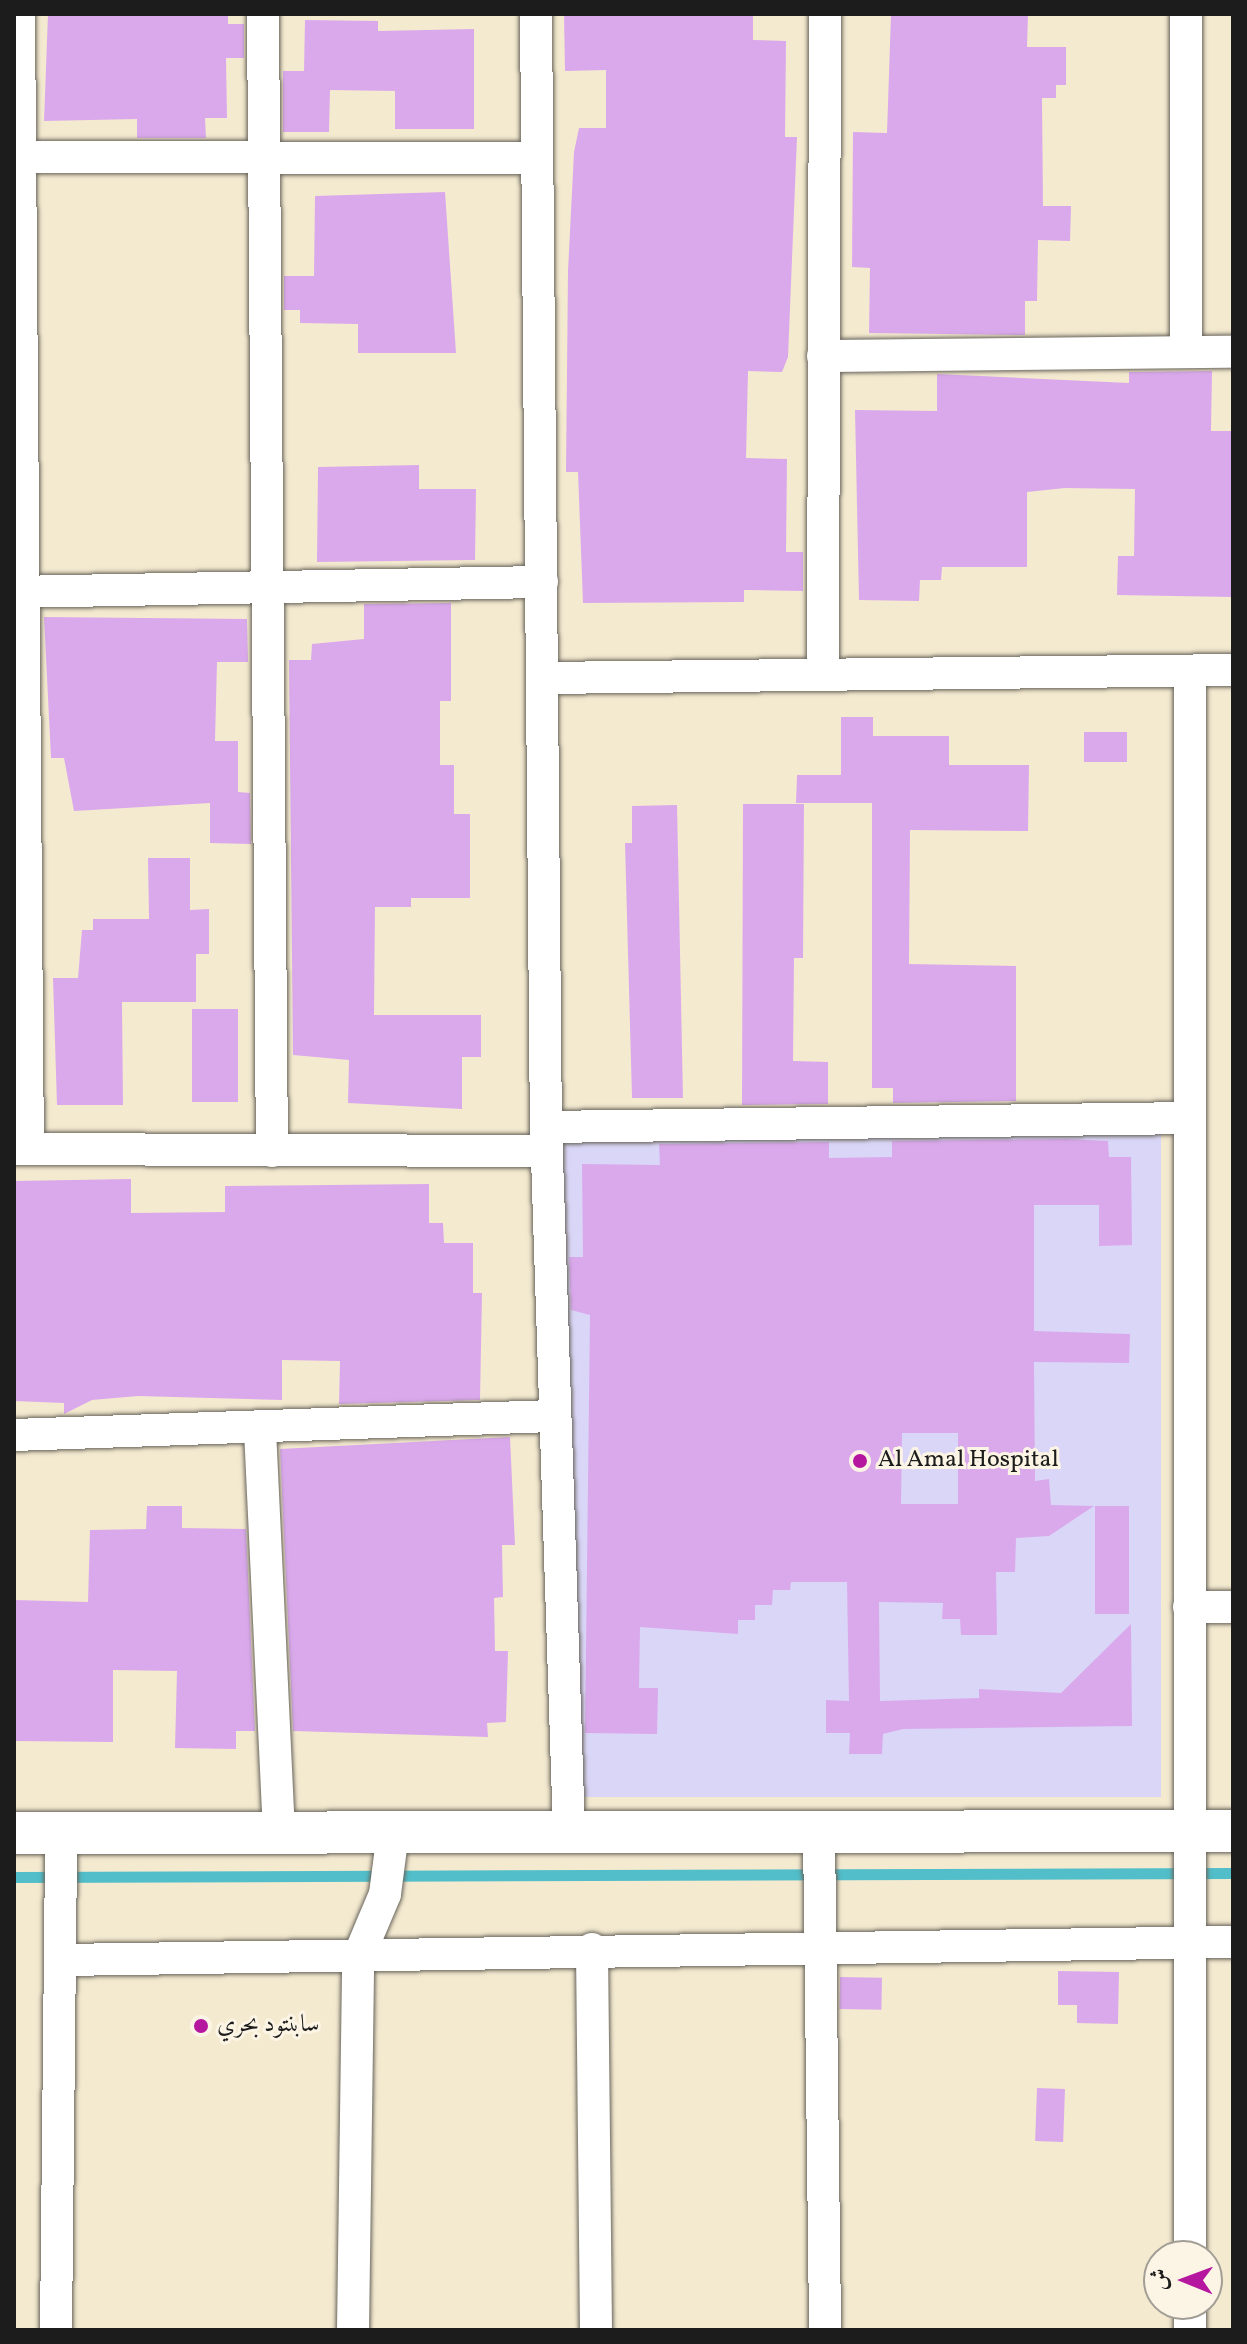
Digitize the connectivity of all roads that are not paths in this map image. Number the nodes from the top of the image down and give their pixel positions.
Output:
1 (19, 14) edge
2 (263, 14) edge
3 (536, 14) edge
4 (825, 14) edge
5 (1186, 14) edge
6 (18, 158) edge
7 (535, 158) junction
8 (262, 161) junction
9 (1186, 349) junction
10 (1233, 352) edge
11 (823, 356) junction
12 (542, 582) junction
13 (265, 588) junction
14 (18, 592) edge
15 (1233, 670) edge
16 (1190, 671) junction
17 (823, 673) junction
18 (543, 678) junction
19 (1190, 1118) junction
20 (546, 1139) junction
21 (21, 1149) edge
22 (272, 1151) junction
23 (552, 1416) junction
24 (260, 1430) junction
25 (14, 1435) edge
26 (1189, 1607) junction
27 (1233, 1607) edge
28 (1191, 1831) junction
29 (1233, 1831) edge
30 (569, 1832) junction
31 (14, 1833) edge
32 (279, 1833) junction
33 (819, 1845) junction
34 (60, 1846) junction
35 (390, 1846) junction
36 (1190, 1942) junction
37 (1233, 1942) edge
38 (819, 1946) junction
39 (592, 1949) junction
40 (358, 1958) junction
41 (62, 1960) junction
42 (1190, 2240) edge
43 (56, 2330) edge
44 (353, 2330) edge
45 (596, 2330) edge
46 (825, 2330) edge

1 - 6 street
2 - 8 street
3 - 7 street
4 - 11 street
5 - 9 street
6 - 8 street
6 - 14 street
7 - 8 street
7 - 12 street
8 - 13 street
9 - 10 street
9 - 11 street
11 - 17 street
12 - 13 street
12 - 18 street
13 - 14 street
13 - 22 street
14 - 21 street
15 - 16 street
16 - 17 street
16 - 19 street
17 - 18 street
18 - 20 street
19 - 20 street
19 - 26 street
20 - 22 street
20 - 23 street
21 - 22 street
23 - 24 street
23 - 30 street
24 - 25 street
24 - 32 street
26 - 27 street
26 - 28 street
28 - 29 street
28 - 33 street
28 - 36 street
30 - 33 street
30 - 35 street
31 - 34 street
32 - 34 street
32 - 35 street
33 - 38 street
34 - 41 street
35 - 40 street
36 - 37 street
36 - 38 street
36 - 42 street
38 - 39 street
38 - 46 street
39 - 40 street
39 - 45 street
40 - 41 street
40 - 44 street
41 - 43 street

